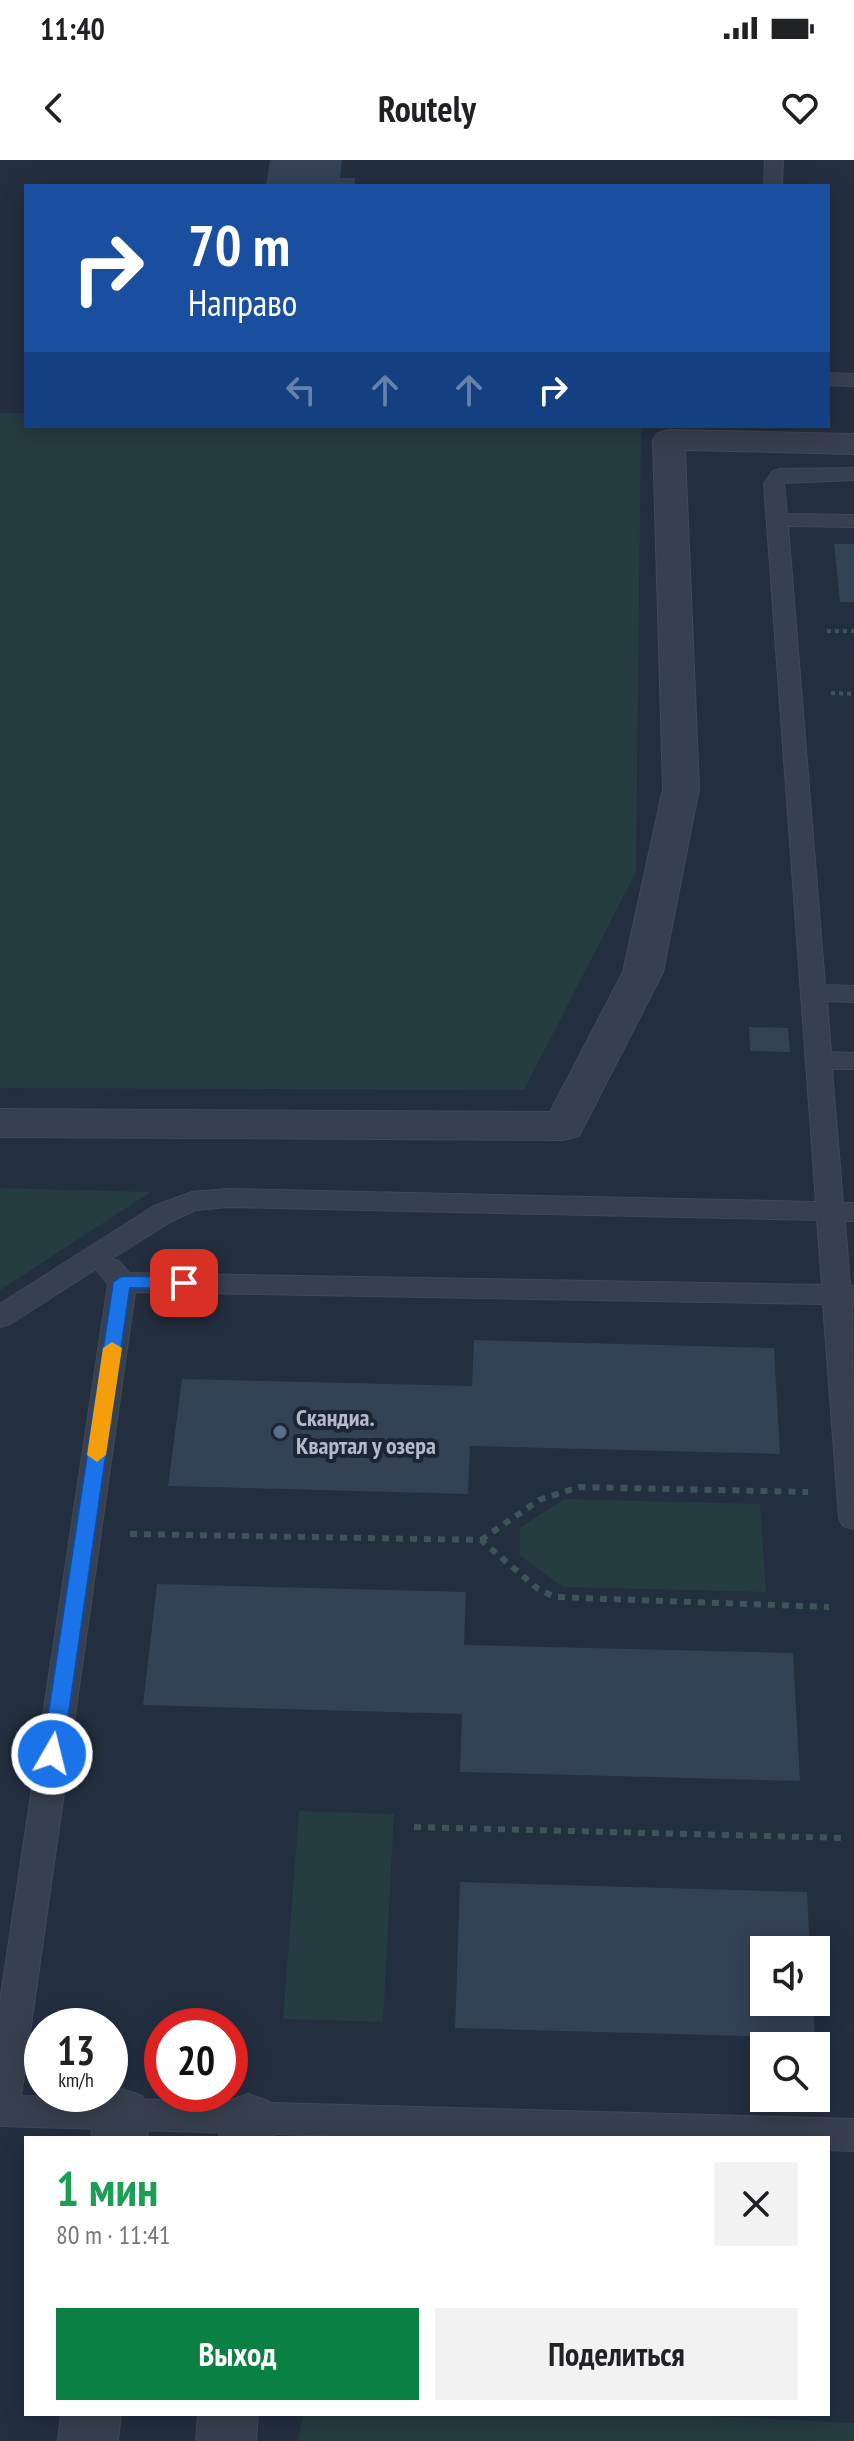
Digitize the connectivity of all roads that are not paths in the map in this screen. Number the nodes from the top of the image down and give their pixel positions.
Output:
1 (774, 160) edge
2 (773, 184) edge
3 (830, 379) edge
4 (854, 380) edge
5 (762, 434) edge
6 (854, 444) edge
7 (854, 474) edge
8 (777, 520) junction
9 (854, 521) edge
10 (814, 993) junction
11 (854, 994) edge
12 (818, 1060) junction
13 (854, 1061) edge
14 (0, 1123) edge
15 (842, 1212) edge
16 (96, 1256) junction
17 (122, 1282) junction
18 (845, 1295) edge
19 (0, 1317) edge
20 (854, 1518) edge
21 (0, 2111) edge
22 (121, 2125) edge
23 (247, 2128) edge
24 (854, 2135) edge
25 (91, 2416) edge
26 (228, 2416) edge
27 (88, 2441) edge
28 (226, 2441) edge

1 - 2 lane
3 - 4 lane
5 - 6 street
5 - 14 street
7 - 8 lane
8 - 9 lane
8 - 10 lane
10 - 11 lane
10 - 12 lane
12 - 13 lane
12 - 15 lane
15 - 16 lane
15 - 18 lane
16 - 17 lane
16 - 19 lane
17 - 18 lane
17 - 21 lane
18 - 20 lane
21 - 22 lane
22 - 23 lane
23 - 24 lane
25 - 27 street
26 - 28 street

